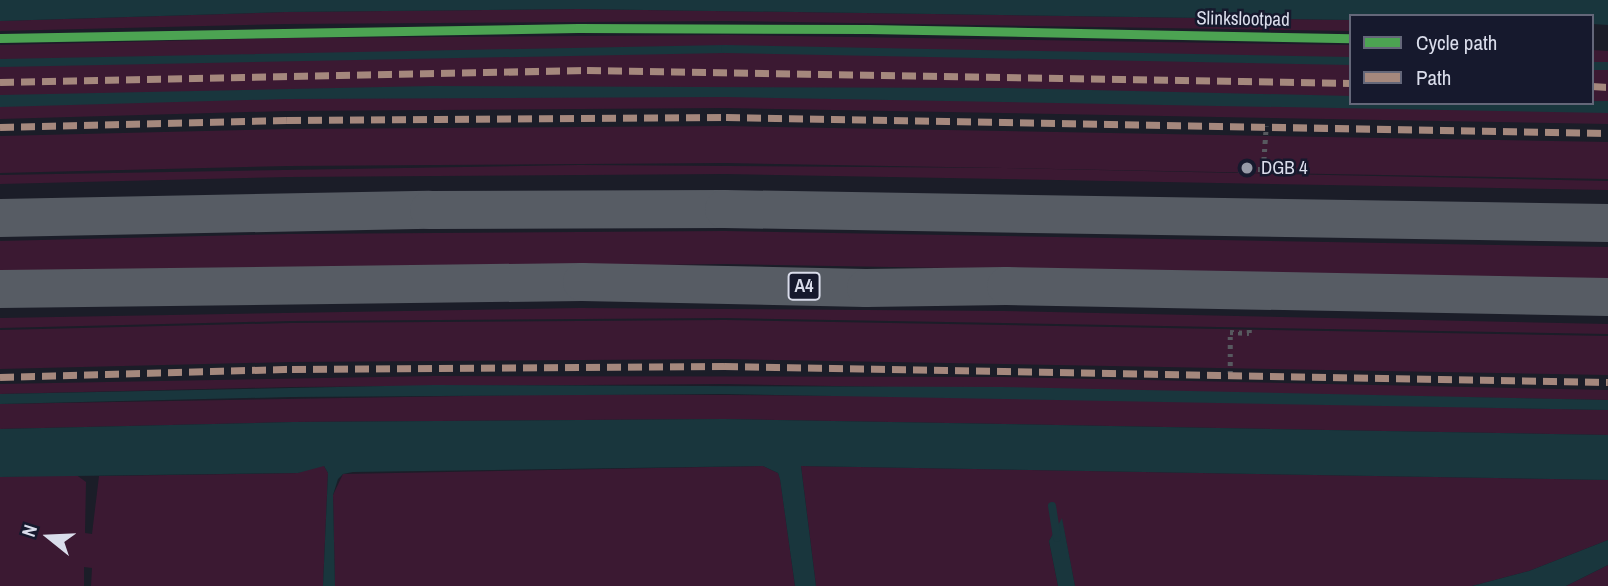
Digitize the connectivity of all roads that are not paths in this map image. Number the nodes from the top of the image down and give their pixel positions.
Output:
1 (0, 218) edge
2 (1608, 223) edge
3 (0, 289) edge
4 (1608, 297) edge

1 - 2 highway
3 - 4 highway, A4

